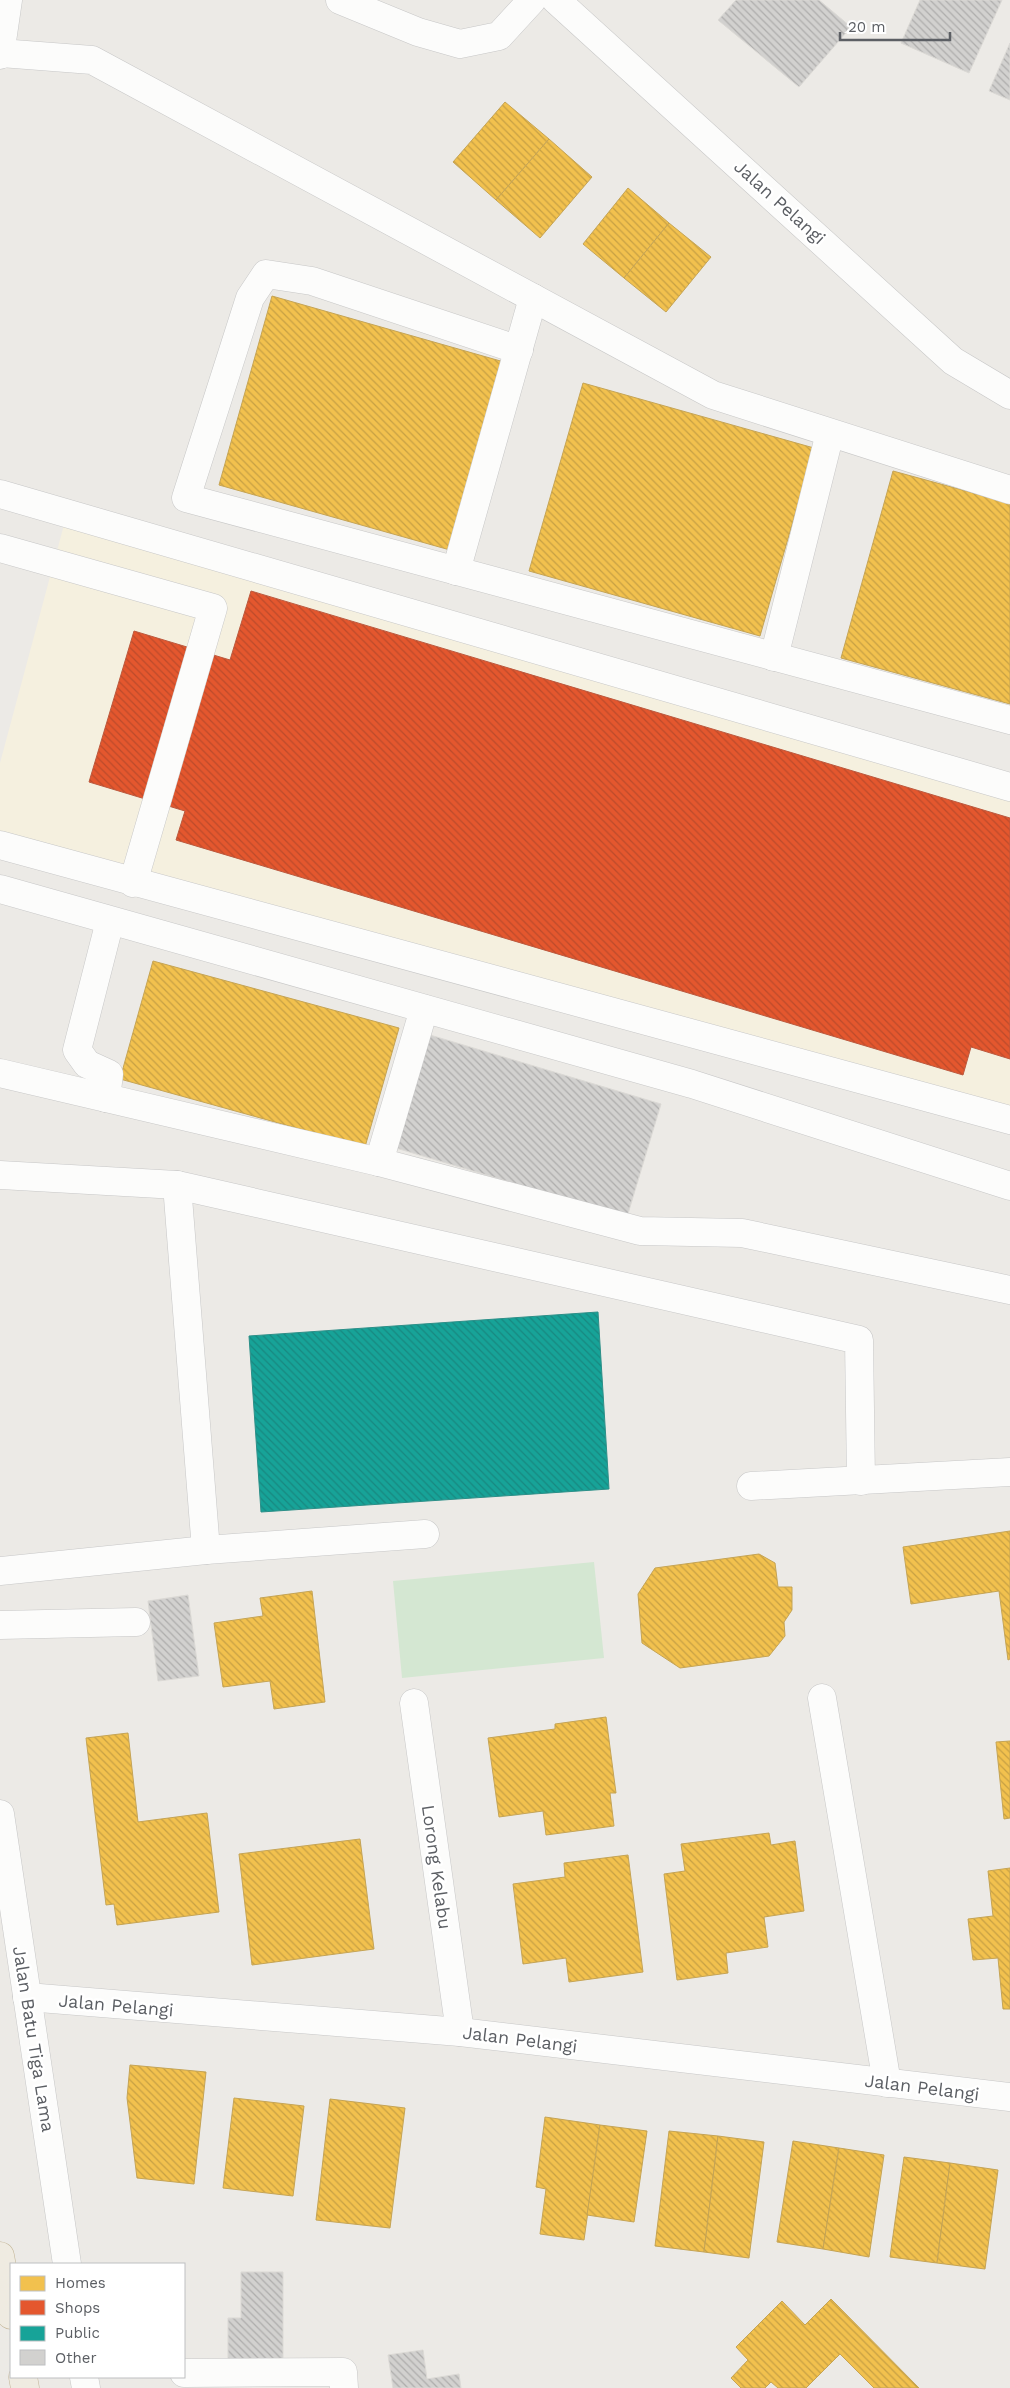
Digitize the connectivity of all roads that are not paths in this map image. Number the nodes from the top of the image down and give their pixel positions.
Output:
1 (8, 0) edge
2 (340, 0) edge
3 (532, 0) edge
4 (556, 0) edge
5 (0, 54) edge
6 (533, 298) junction
7 (519, 350) junction
8 (1010, 395) edge
9 (830, 433) junction
10 (1010, 490) edge
11 (0, 494) edge
12 (0, 548) edge
13 (456, 570) junction
14 (774, 657) junction
15 (1010, 720) edge
16 (1010, 787) edge
17 (0, 845) edge
18 (133, 883) junction
19 (0, 888) edge
20 (110, 921) junction
21 (424, 1009) junction
22 (0, 1073) edge
23 (106, 1098) junction
24 (1010, 1120) edge
25 (379, 1162) junction
26 (0, 1175) edge
27 (177, 1185) junction
28 (1010, 1186) edge
29 (1010, 1290) edge
30 (1010, 1472) edge
31 (861, 1481) junction
32 (751, 1486) dead end
33 (425, 1534) dead end
34 (206, 1550) junction
35 (0, 1570) edge
36 (136, 1622) dead end
37 (0, 1625) edge
38 (822, 1698) dead end
39 (414, 1703) dead end
40 (0, 1814) edge
41 (28, 1998) junction
42 (460, 2032) junction
43 (887, 2083) junction
44 (1010, 2097) edge
45 (0, 2256) edge
46 (68, 2263) edge
47 (10, 2310) edge
48 (185, 2373) edge
49 (344, 2388) edge

1 - 5 street
2 - 3 street
4 - 8 street, Jalan Pelangi
5 - 6 street
6 - 7 street
6 - 9 street
7 - 13 street
7 - 13 street
9 - 10 street
9 - 14 street
11 - 16 street
12 - 18 street
13 - 14 street
14 - 15 street
17 - 18 street
18 - 24 street
19 - 20 street
20 - 21 street
20 - 23 street
21 - 25 street
21 - 28 street
22 - 23 street
23 - 25 street
25 - 29 street
26 - 27 street
27 - 31 street
27 - 34 street
30 - 31 street
31 - 32 street
33 - 34 street
34 - 35 street
36 - 37 street
38 - 43 street
39 - 42 street, Lorong Kelabu
40 - 41 street, Jalan Batu Tiga Lama
41 - 42 street, Jalan Pelangi
41 - 46 street, Jalan Batu Tiga Lama
42 - 43 street, Jalan Pelangi
43 - 44 street, Jalan Pelangi
45 - 47 highway
48 - 49 street

